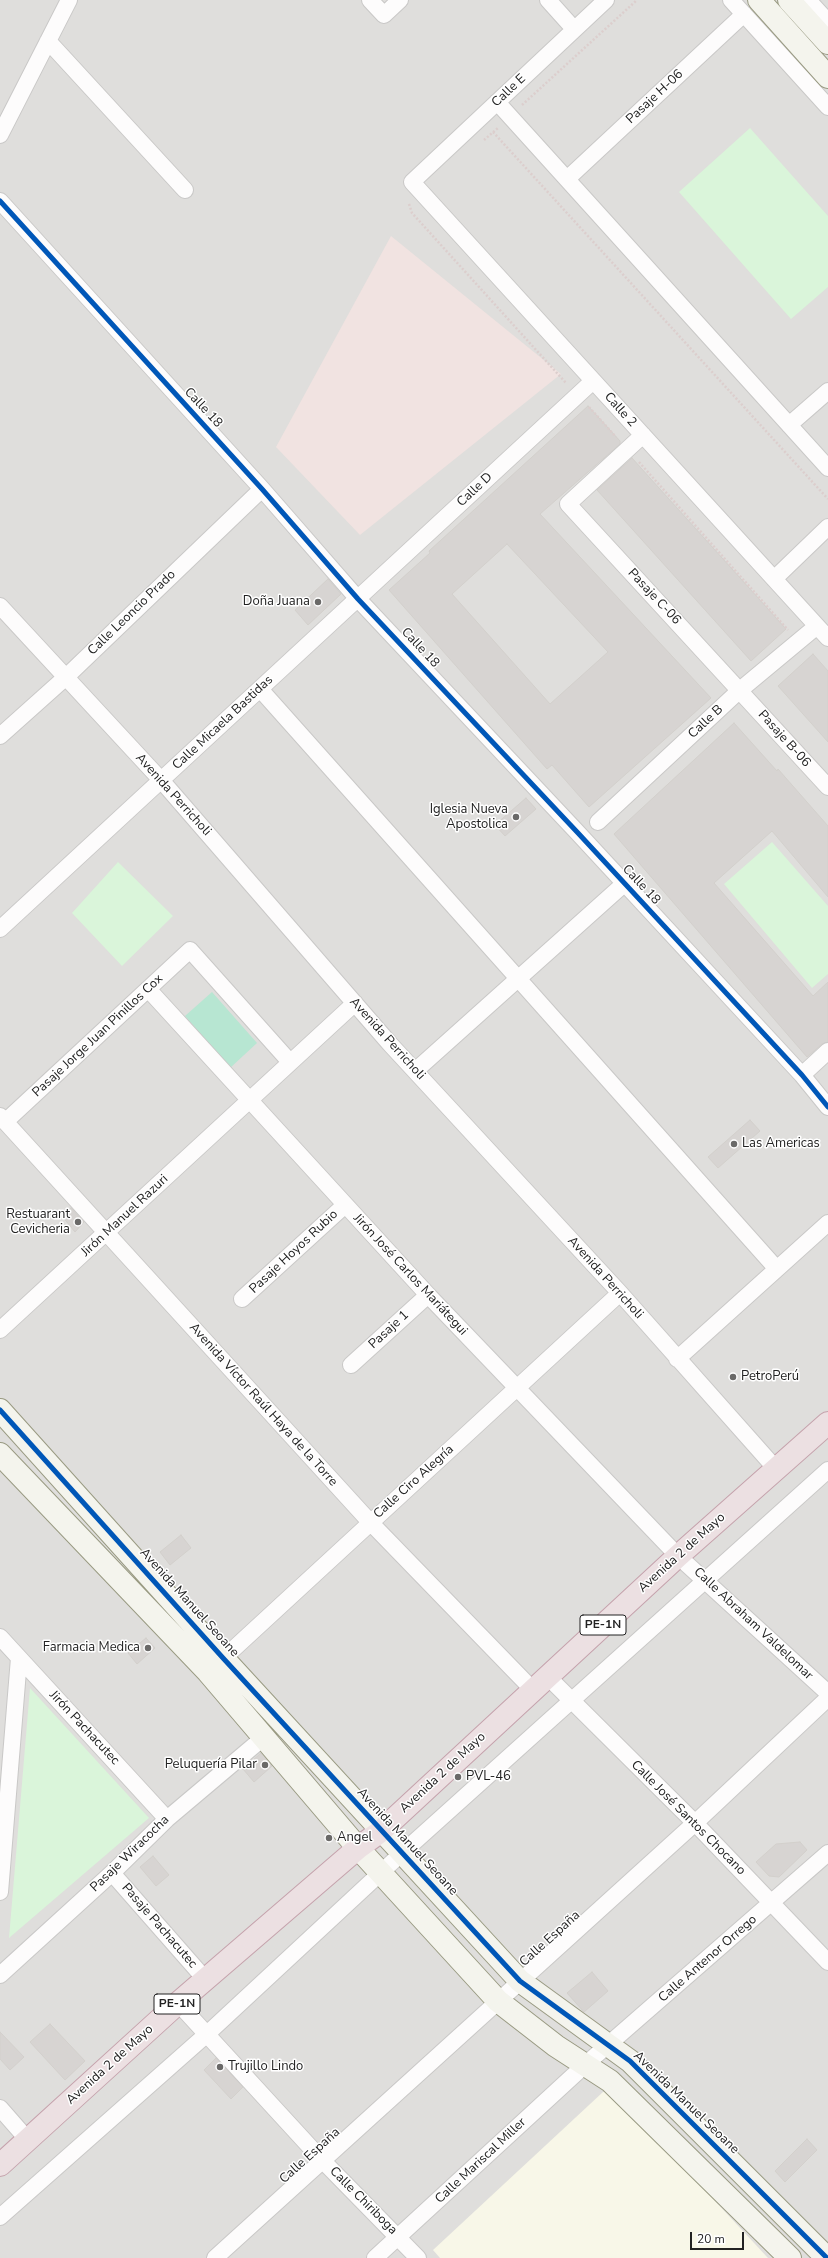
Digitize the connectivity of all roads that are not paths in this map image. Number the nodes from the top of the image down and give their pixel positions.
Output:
1 (69, 0) edge
2 (370, 0) edge
3 (400, 0) edge
4 (548, 0) edge
5 (606, 0) edge
6 (731, 0) edge
7 (789, 0) edge
8 (808, 0) edge
9 (751, 7) edge
10 (828, 22) edge
11 (574, 29) junction
12 (48, 41) junction
13 (828, 43) edge
14 (828, 77) edge
15 (497, 102) junction
16 (828, 107) edge
17 (0, 135) edge
18 (567, 179) junction
19 (412, 182) joint
20 (185, 190) dead end
21 (0, 201) edge
22 (593, 381) junction
23 (828, 391) edge
24 (789, 425) junction
25 (643, 435) junction
26 (828, 468) edge
27 (262, 488) junction
28 (828, 527) edge
29 (774, 579) junction
30 (358, 599) junction
31 (0, 606) edge
32 (816, 626) junction
33 (828, 638) edge
34 (66, 677) junction
35 (260, 689) junction
36 (740, 690) junction
37 (0, 736) edge
38 (161, 780) junction
39 (828, 787) edge
40 (598, 822) dead end
41 (625, 884) junction
42 (0, 929) edge
43 (518, 980) junction
44 (148, 989) junction
45 (355, 1003) junction
46 (828, 1051) edge
47 (290, 1062) junction
48 (415, 1071) junction
49 (802, 1075) junction
50 (249, 1101) junction
51 (828, 1106) edge
52 (2, 1119) edge
53 (345, 1205) junction
54 (828, 1223) edge
55 (106, 1233) junction
56 (776, 1268) junction
57 (428, 1294) junction
58 (620, 1294) junction
59 (242, 1299) dead end
60 (0, 1330) edge
61 (677, 1358) junction
62 (351, 1365) dead end
63 (517, 1388) junction
64 (0, 1410) edge
65 (828, 1423) edge
66 (0, 1454) edge
67 (777, 1470) junction
68 (828, 1470) edge
69 (370, 1522) junction
70 (678, 1556) junction
71 (706, 1581) junction
72 (0, 1637) edge
73 (20, 1658) junction
74 (216, 1665) junction
75 (539, 1683) junction
76 (828, 1693) edge
77 (828, 1698) edge
78 (572, 1702) junction
79 (263, 1738) junction
80 (167, 1819) junction
81 (695, 1823) junction
82 (381, 1831) junction
83 (358, 1848) junction
84 (402, 1853) junction
85 (828, 1853) edge
86 (112, 1873) junction
87 (382, 1874) junction
88 (0, 1892) edge
89 (771, 1904) junction
90 (828, 1962) edge
91 (0, 1975) edge
92 (206, 1979) junction
93 (520, 1981) junction
94 (498, 2000) junction
95 (178, 2003) junction
96 (207, 2034) junction
97 (608, 2046) junction
98 (586, 2064) junction
99 (0, 2108) edge
100 (28, 2140) junction
101 (322, 2160) junction
102 (0, 2165) edge
103 (0, 2217) edge
104 (398, 2237) junction
105 (215, 2258) edge
106 (375, 2258) edge
107 (418, 2258) edge
108 (790, 2258) edge
109 (827, 2258) edge

1 - 12 street
2 - 3 street
4 - 11 street
5 - 11 street, Calle E
6 - 9 street
7 - 13 street
8 - 10 street
9 - 14 street
9 - 16 street
9 - 18 street, Pasaje H-06
11 - 15 street, Calle E
12 - 17 street
12 - 20 street
15 - 18 street
15 - 19 street, Calle E
18 - 24 street
19 - 22 street, Calle 2
21 - 27 street, Calle 18
22 - 25 street, Calle 2
22 - 30 street, Calle D
23 - 24 street
24 - 26 street
25 - 29 street, Calle 2
25 - 36 street, Pasaje C-06
27 - 30 street, Calle 18
27 - 34 street, Calle Leoncio Prado
28 - 29 street
29 - 32 street, Calle 2
30 - 35 street, Calle Micaela Bastidas
30 - 41 street, Calle 18
31 - 34 street, Avenida Perricholi
32 - 33 street, Calle 2
32 - 36 street, Calle B
34 - 37 street, Calle Leoncio Prado
34 - 38 street, Avenida Perricholi
35 - 38 street, Calle Micaela Bastidas
35 - 43 street
36 - 39 street, Pasaje B-06
36 - 40 street, Calle B
38 - 42 street, Calle Micaela Bastidas
38 - 45 street, Avenida Perricholi
41 - 43 street
41 - 49 street, Calle 18
43 - 48 street
43 - 56 street
44 - 47 street, Pasaje Jorge Juan Pinillos Cox
44 - 50 street, Jirón José Carlos Mariátegui
44 - 52 street, Pasaje Jorge Juan Pinillos Cox
45 - 47 street, Jirón Manuel Razuri
45 - 48 street, Avenida Perricholi
46 - 49 street
47 - 50 street, Jirón Manuel Razuri
48 - 58 street, Avenida Perricholi
49 - 51 street, Calle 18
50 - 53 street, Jirón José Carlos Mariátegui
50 - 55 street, Jirón Manuel Razuri
52 - 55 street, Avenida Víctor Raúl Haya de la Torre
53 - 57 street, Jirón José Carlos Mariátegui
53 - 59 street, Pasaje Hoyos Rubio
54 - 56 street
55 - 60 street, Jirón Manuel Razuri
55 - 69 street, Avenida Víctor Raúl Haya de la Torre
56 - 61 street
57 - 62 street, Pasaje 1
57 - 63 street, Jirón José Carlos Mariátegui
58 - 61 street, Avenida Perricholi
58 - 63 street, Calle Ciro Alegría
61 - 67 street, Avenida Perricholi
63 - 69 street, Calle Ciro Alegría
63 - 70 street, Jirón José Carlos Mariátegui
64 - 74 street, Avenida Manuel Seoane
65 - 67 highway, Avenida 2 de Mayo / PE-1N
66 - 74 street, Avenida Manuel Seoane
67 - 70 highway, Avenida 2 de Mayo / PE-1N
68 - 71 street
69 - 74 street, Calle Ciro Alegría
69 - 75 street, Avenida Víctor Raúl Haya de la Torre
70 - 71 street, Calle Abraham Valdelomar
70 - 75 highway, Avenida 2 de Mayo / PE-1N
71 - 76 street, Calle Abraham Valdelomar
71 - 78 street
72 - 73 street, Jirón Pachacutec
73 - 80 street, Jirón Pachacutec
73 - 88 street
74 - 79 street, Avenida Manuel Seoane
74 - 82 street, Avenida Manuel Seoane
75 - 78 street, Calle José Santos Chocano
75 - 82 highway, Avenida 2 de Mayo / PE-1N
77 - 81 street, Calle España
78 - 81 street, Calle José Santos Chocano
78 - 84 street
79 - 80 street, Pasaje Wiracocha
79 - 83 street, Avenida Manuel Seoane
80 - 86 street, Pasaje Wiracocha
81 - 89 street, Calle José Santos Chocano
81 - 93 street, Calle España
82 - 83 highway, Avenida 2 de Mayo / PE-1N
82 - 84 street, Avenida Manuel Seoane
83 - 87 street, Avenida Manuel Seoane
83 - 92 highway, Avenida 2 de Mayo / PE-1N
84 - 87 street
84 - 93 street, Avenida Manuel Seoane
85 - 89 street, Calle Antenor Orrego
86 - 91 street, Pasaje Wiracocha
86 - 92 street, Pasaje Pachacutec
87 - 94 street, Avenida Manuel Seoane
87 - 96 street
89 - 90 street, Calle José Santos Chocano
89 - 97 street, Calle Antenor Orrego
92 - 95 highway, Avenida 2 de Mayo / PE-1N
93 - 94 street, Calle España
93 - 97 street, Avenida Manuel Seoane
94 - 98 street, Avenida Manuel Seoane
94 - 101 street, Calle España
95 - 96 street, Calle Chiriboga
95 - 100 highway, Avenida 2 de Mayo / PE-1N
96 - 101 street, Calle Chiriboga
96 - 103 street
97 - 98 street, Calle Antenor Orrego
97 - 109 street, Avenida Manuel Seoane
98 - 104 street, Calle Mariscal Miller
98 - 108 street, Avenida Manuel Seoane
99 - 100 street
100 - 102 highway, Avenida 2 de Mayo / PE-1N
101 - 104 street, Calle Chiriboga
101 - 105 street, Calle España
104 - 106 street, Calle Mariscal Miller
104 - 107 street, Calle Chiriboga

